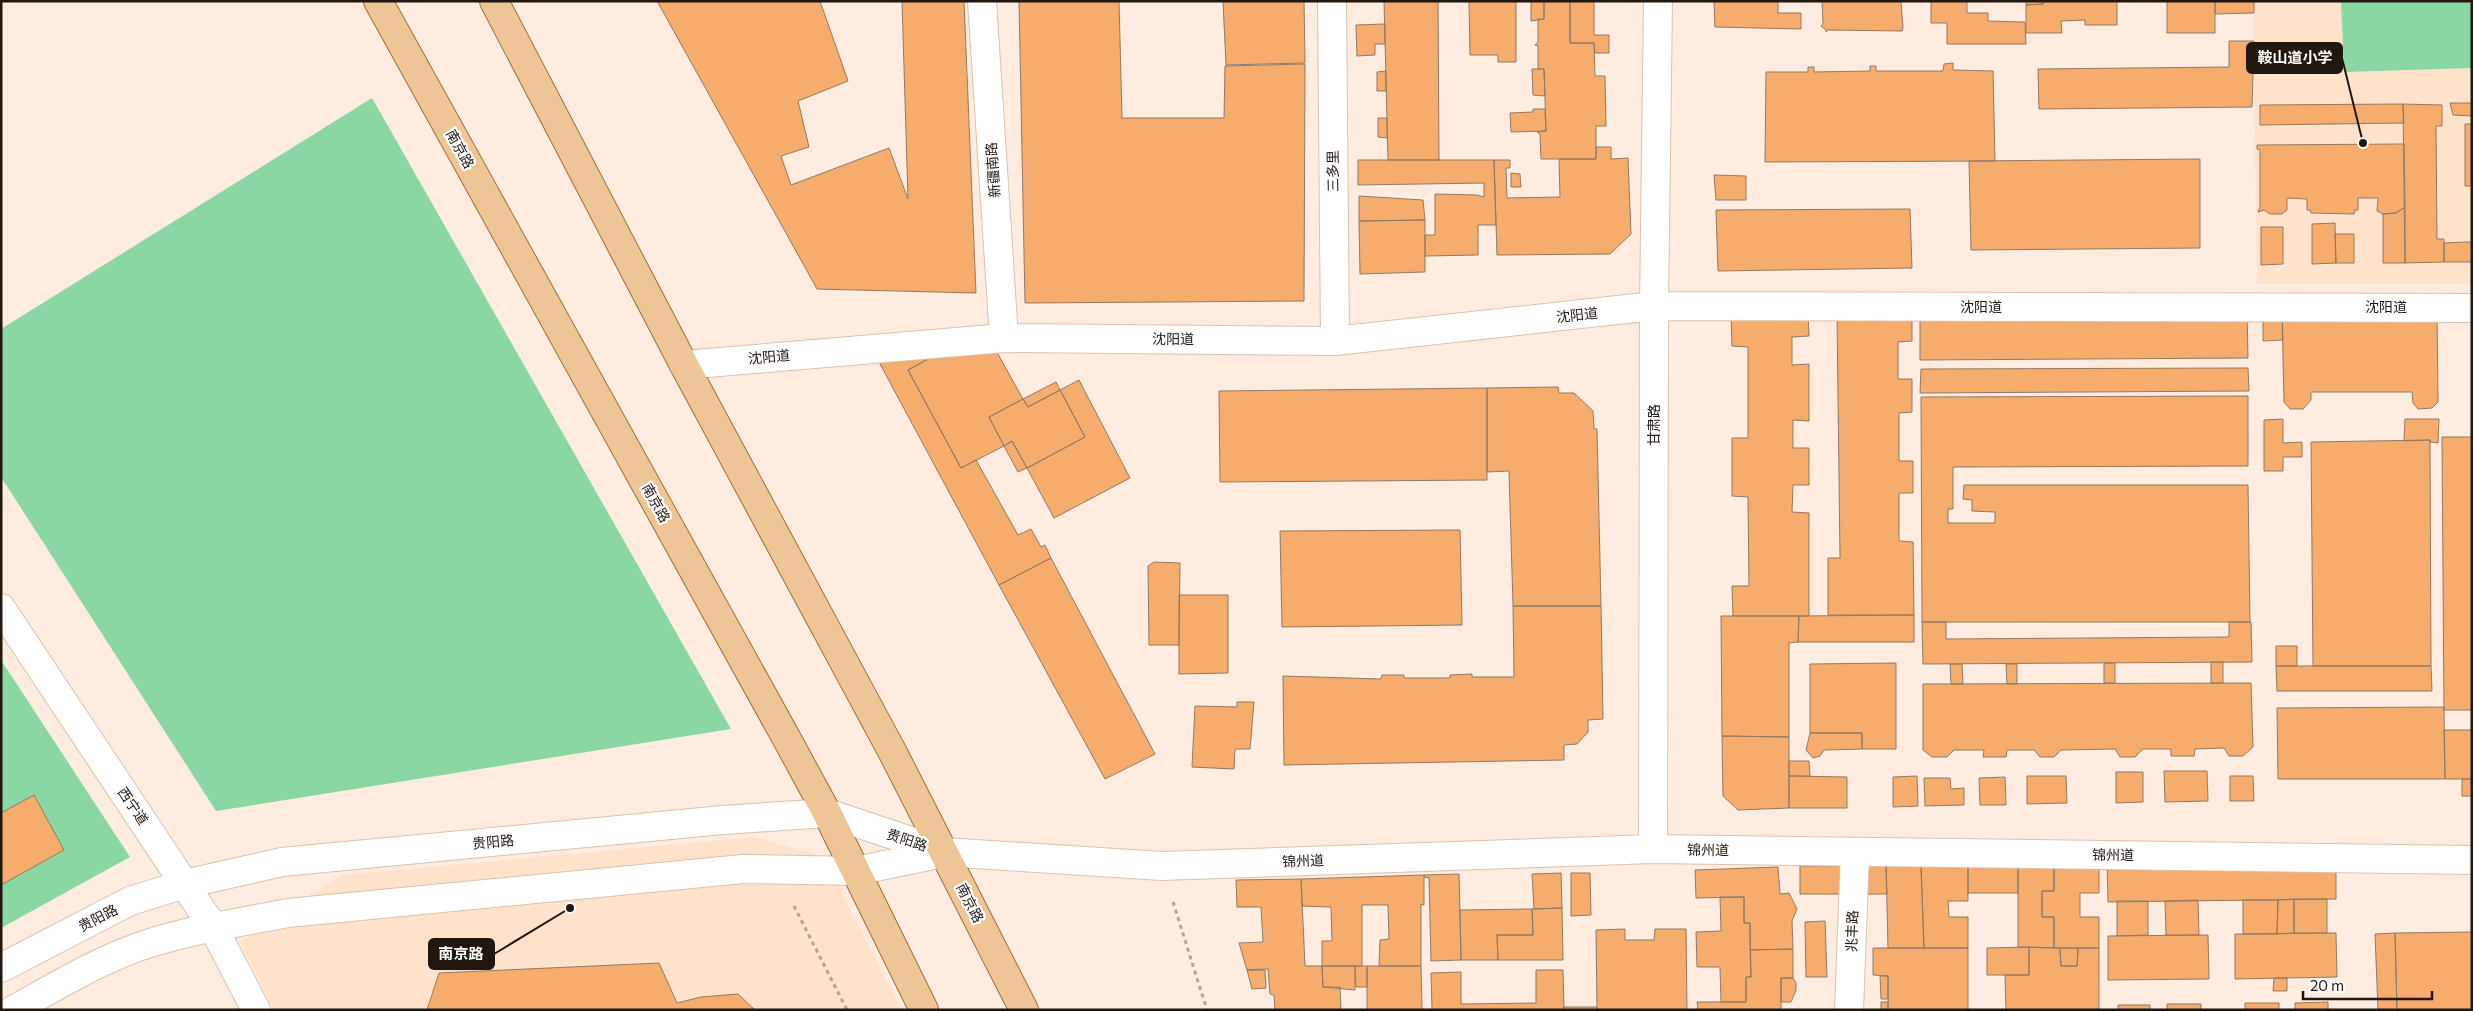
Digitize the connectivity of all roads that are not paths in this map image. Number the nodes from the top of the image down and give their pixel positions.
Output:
1 (378, 1) edge
2 (494, 1) edge
3 (982, 1) edge
4 (1332, 1) edge
5 (1658, 1) edge
6 (1654, 306) junction
7 (2472, 308) edge
8 (1004, 338) junction
9 (1335, 341) junction
10 (684, 364) junction
11 (1, 608) edge
12 (827, 813) junction
13 (1653, 849) junction
14 (944, 852) junction
15 (1855, 852) junction
16 (2472, 860) edge
17 (856, 871) junction
18 (185, 884) junction
19 (213, 927) junction
20 (1, 968) edge
21 (13, 1010) edge
22 (256, 1010) edge
23 (924, 1010) edge
24 (1024, 1010) edge
25 (1849, 1010) edge

1 - 12 main road, 南京路
2 - 10 main road, 南京路
3 - 8 street, 新疆南路
4 - 9 street, 三多里
5 - 6 street, 甘肃路
6 - 7 street, 沈阳道
6 - 9 street, 沈阳道
6 - 13 street, 甘肃路
8 - 9 street, 沈阳道
8 - 10 street, 沈阳道
10 - 14 main road, 南京路
11 - 18 street, 西宁道
12 - 14 street, 贵阳路
12 - 17 main road, 南京路
12 - 18 street, 贵阳路
13 - 14 street, 锦州道
13 - 15 street, 锦州道
14 - 17 street, 贵阳路
14 - 24 main road, 南京路
15 - 16 street, 锦州道
15 - 25 street, 兆丰路
17 - 19 street, 贵阳路
17 - 23 main road, 南京路
18 - 19 street, 西宁道
18 - 20 street, 贵阳路
19 - 21 street, 贵阳路
19 - 22 street, 西宁道

